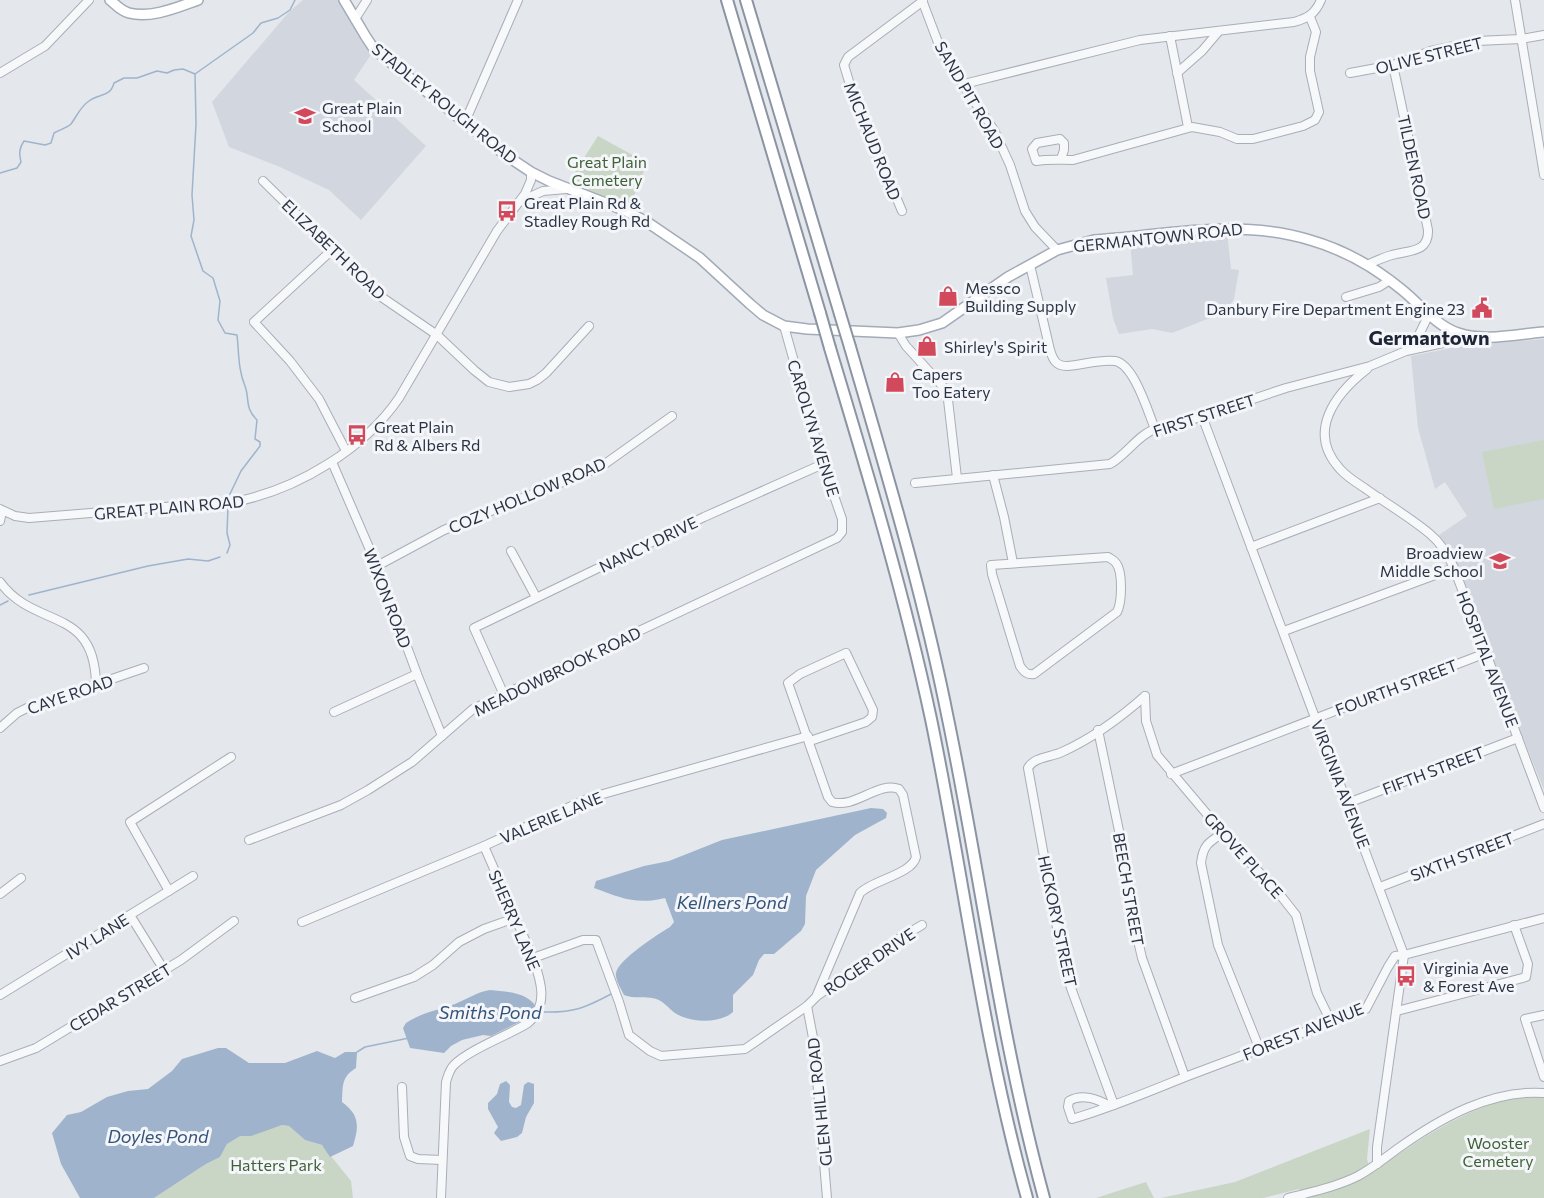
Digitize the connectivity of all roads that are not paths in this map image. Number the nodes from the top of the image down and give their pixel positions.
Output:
1 (89, 0) edge
2 (110, 0) edge
3 (198, 0) edge
4 (344, 0) edge
5 (367, 0) edge
6 (518, 0) edge
7 (727, 0) edge
8 (746, 0) edge
9 (923, 0) edge
10 (1321, 0) edge
11 (1515, 0) edge
12 (1310, 17) junction
13 (355, 19) junction
14 (1219, 31) junction
15 (1544, 35) edge
16 (1170, 36) junction
17 (1521, 39) junction
18 (1393, 65) junction
19 (0, 73) edge
20 (1177, 73) junction
21 (1350, 73) dead end
22 (964, 84) junction
23 (465, 122) junction
24 (1188, 128) junction
25 (1060, 159) dead end
26 (531, 172) junction
27 (1544, 175) edge
28 (263, 181) dead end
29 (566, 189) junction
30 (519, 202) junction
31 (902, 211) dead end
32 (332, 250) junction
33 (1057, 250) junction
34 (1369, 264) junction
35 (1030, 265) junction
36 (1390, 280) junction
37 (1346, 297) dead end
38 (1429, 314) junction
39 (589, 326) dead end
40 (784, 326) junction
41 (1544, 332) edge
42 (898, 333) junction
43 (1459, 333) junction
44 (437, 335) junction
45 (1406, 351) junction
46 (1370, 366) junction
47 (672, 416) dead end
48 (1202, 416) junction
49 (1155, 429) junction
50 (346, 451) junction
51 (332, 462) junction
52 (823, 464) junction
53 (993, 475) junction
54 (957, 478) junction
55 (915, 483) dead end
56 (1380, 498) junction
57 (1, 510) edge
58 (0, 521) edge
59 (842, 532) joint
60 (1251, 547) junction
61 (511, 550) dead end
62 (1013, 563) junction
63 (377, 566) junction
64 (1454, 568) junction
65 (0, 582) edge
66 (537, 597) junction
67 (1284, 632) junction
68 (1486, 653) junction
69 (144, 668) dead end
70 (417, 675) junction
71 (96, 685) junction
72 (504, 695) junction
73 (334, 712) dead end
74 (1316, 718) junction
75 (0, 728) edge
76 (1098, 730) junction
77 (442, 736) junction
78 (1518, 738) junction
79 (809, 739) junction
80 (231, 757) dead end
81 (1171, 774) junction
82 (1348, 802) junction
83 (1544, 808) edge
84 (1544, 824) edge
85 (1223, 833) junction
86 (249, 840) dead end
87 (484, 846) junction
88 (193, 876) dead end
89 (21, 878) dead end
90 (1380, 887) junction
91 (169, 891) junction
92 (0, 894) edge
93 (130, 915) junction
94 (515, 918) junction
95 (1544, 918) edge
96 (234, 921) dead end
97 (302, 922) dead end
98 (922, 925) dead end
99 (1514, 925) junction
100 (1404, 955) junction
101 (533, 958) junction
102 (165, 970) junction
103 (0, 995) edge
104 (816, 997) junction
105 (354, 998) dead end
106 (807, 1006) junction
107 (1397, 1011) junction
108 (1544, 1015) edge
109 (1331, 1022) junction
110 (1260, 1050) junction
111 (0, 1061) edge
112 (1185, 1077) junction
113 (1544, 1077) edge
114 (402, 1087) dead end
115 (1544, 1093) edge
116 (1112, 1106) junction
117 (442, 1160) junction
118 (1377, 1164) junction
119 (441, 1198) edge
120 (827, 1198) edge
121 (1027, 1198) edge
122 (1044, 1198) edge
123 (1288, 1198) edge

1 - 19 street
2 - 3 main road
4 - 13 main road, STADLEY ROUGH ROAD
5 - 13 street
6 - 23 street
7 - 121 highway, bridge
8 - 122 highway, bridge
9 - 22 street, SAND PIT ROAD
9 - 31 street, MICHAUD ROAD
10 - 12 street
11 - 17 street
12 - 14 street
12 - 24 street
13 - 23 main road, STADLEY ROUGH ROAD
14 - 16 street
14 - 20 street
15 - 17 street, OLIVE STREET
16 - 20 street
16 - 22 street
17 - 18 street, OLIVE STREET
17 - 27 street
18 - 21 street, OLIVE STREET
18 - 34 street, TILDEN ROAD
20 - 24 street
22 - 33 street, SAND PIT ROAD
23 - 26 main road, STADLEY ROUGH ROAD
24 - 25 street
26 - 29 main road
26 - 30 street, GREAT PLAIN ROAD
28 - 32 street, ELIZABETH ROAD
29 - 30 street
29 - 40 main road
30 - 44 street, GREAT PLAIN ROAD
32 - 44 street, ELIZABETH ROAD
32 - 50 street
33 - 34 main road, GERMANTOWN ROAD
33 - 35 main road
34 - 36 main road, GERMANTOWN ROAD
35 - 42 main road
35 - 49 street
36 - 37 street
36 - 38 main road, GERMANTOWN ROAD
38 - 43 main road, GERMANTOWN ROAD
38 - 45 street
39 - 44 street, ELIZABETH ROAD
40 - 42 main road
40 - 52 street, CAROLYN AVENUE
41 - 43 main road, GERMANTOWN ROAD
42 - 54 street
43 - 45 street, FIRST STREET
44 - 50 street, GREAT PLAIN ROAD
45 - 46 street, FIRST STREET
46 - 48 street, FIRST STREET
46 - 56 street, HOSPITAL AVENUE
47 - 63 street, COZY HOLLOW ROAD
48 - 49 street, FIRST STREET
48 - 60 street, VIRGINIA AVENUE
49 - 53 street, FIRST STREET
50 - 51 street, GREAT PLAIN ROAD
51 - 57 street, GREAT PLAIN ROAD
51 - 63 street, WIXON ROAD
52 - 59 street, CAROLYN AVENUE
52 - 66 street, NANCY DRIVE
53 - 54 street, FIRST STREET
53 - 62 street
54 - 55 street, FIRST STREET
56 - 60 street
56 - 64 street, HOSPITAL AVENUE
57 - 58 street
59 - 72 street, MEADOWBROOK ROAD
60 - 67 street, VIRGINIA AVENUE
61 - 66 street
62 - 62 street
63 - 70 street, WIXON ROAD
64 - 67 street
64 - 68 street, HOSPITAL AVENUE
65 - 71 street
66 - 72 street, NANCY DRIVE
67 - 74 street, VIRGINIA AVENUE
68 - 74 street, FOURTH STREET
68 - 78 street, HOSPITAL AVENUE
69 - 71 street, CAYE ROAD
70 - 73 street
70 - 77 street, WIXON ROAD
71 - 75 street, CAYE ROAD
72 - 77 street, MEADOWBROOK ROAD
74 - 81 street, FOURTH STREET
74 - 82 street, VIRGINIA AVENUE
76 - 81 street, GROVE PLACE
76 - 112 street, BEECH STREET
76 - 116 street, HICKORY STREET
77 - 86 street, MEADOWBROOK ROAD
78 - 82 street, FIFTH STREET
78 - 83 street, HOSPITAL AVENUE
79 - 79 street, VALERIE LANE
79 - 87 street, VALERIE LANE
79 - 104 street
80 - 91 street
81 - 85 street, GROVE PLACE
82 - 90 street, VIRGINIA AVENUE
84 - 90 street, SIXTH STREET
85 - 109 street, GROVE PLACE
85 - 110 street
87 - 94 street, SHERRY LANE
87 - 97 street, VALERIE LANE
88 - 91 street, IVY LANE
89 - 92 street
90 - 100 street, VIRGINIA AVENUE
91 - 93 street, IVY LANE
93 - 102 street
93 - 103 street, IVY LANE
94 - 101 street, SHERRY LANE
94 - 105 street
95 - 99 street, FOREST AVENUE
96 - 102 street, CEDAR STREET
98 - 104 street, ROGER DRIVE
99 - 100 street, FOREST AVENUE
99 - 107 street
100 - 107 street, VIRGINIA AVENUE
100 - 109 street, FOREST AVENUE
101 - 106 street
101 - 117 street, SHERRY LANE
102 - 111 street, CEDAR STREET
104 - 106 street
106 - 120 street, GLEN HILL ROAD
107 - 118 street, VIRGINIA AVENUE
108 - 113 street
109 - 110 street, FOREST AVENUE
110 - 112 street, FOREST AVENUE
112 - 116 street, FOREST AVENUE
114 - 117 street
115 - 118 street
116 - 116 street, FOREST AVENUE
117 - 119 street, SHERRY LANE
118 - 123 street

